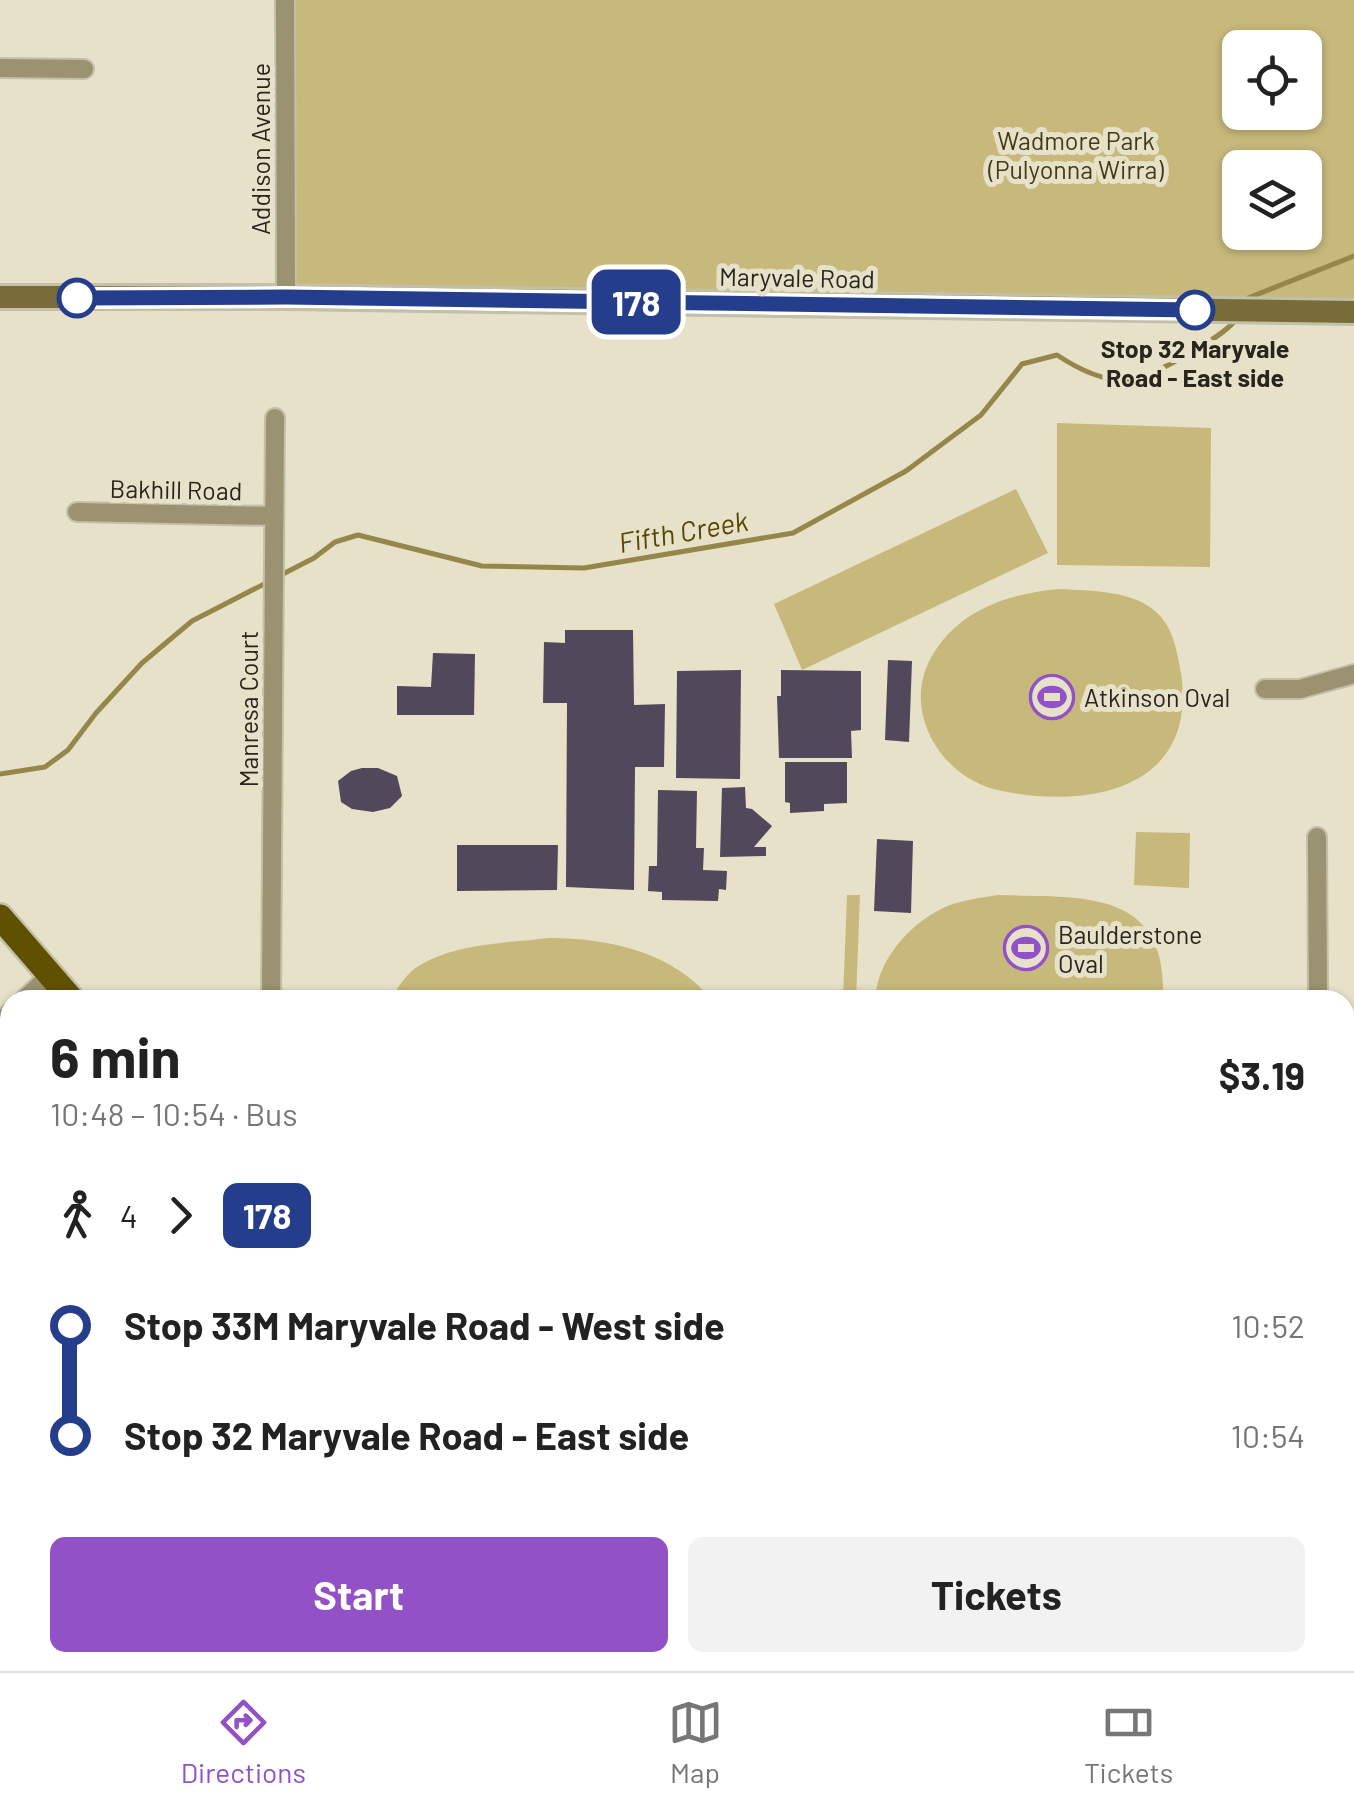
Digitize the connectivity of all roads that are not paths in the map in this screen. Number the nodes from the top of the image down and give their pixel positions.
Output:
1 (285, 0) edge
2 (0, 68) edge
3 (84, 70) dead end
4 (286, 297) junction
5 (0, 298) edge
6 (1354, 312) edge
7 (276, 418) dead end
8 (76, 512) dead end
9 (274, 516) junction
10 (1354, 674) edge
11 (1265, 689) dead end
12 (1317, 837) dead end
13 (0, 917) edge
14 (0, 942) edge
15 (40, 990) edge
16 (271, 990) edge
17 (1318, 990) edge

1 - 4 street, Addison Avenue
2 - 3 street
4 - 5 main road, Maryvale Road
4 - 6 main road, Maryvale Road
7 - 9 street, Manresa Court
8 - 9 street, Bakhill Road
9 - 16 street, Manresa Court
10 - 11 street
12 - 17 street
13 - 15 main road
14 - 15 main road

